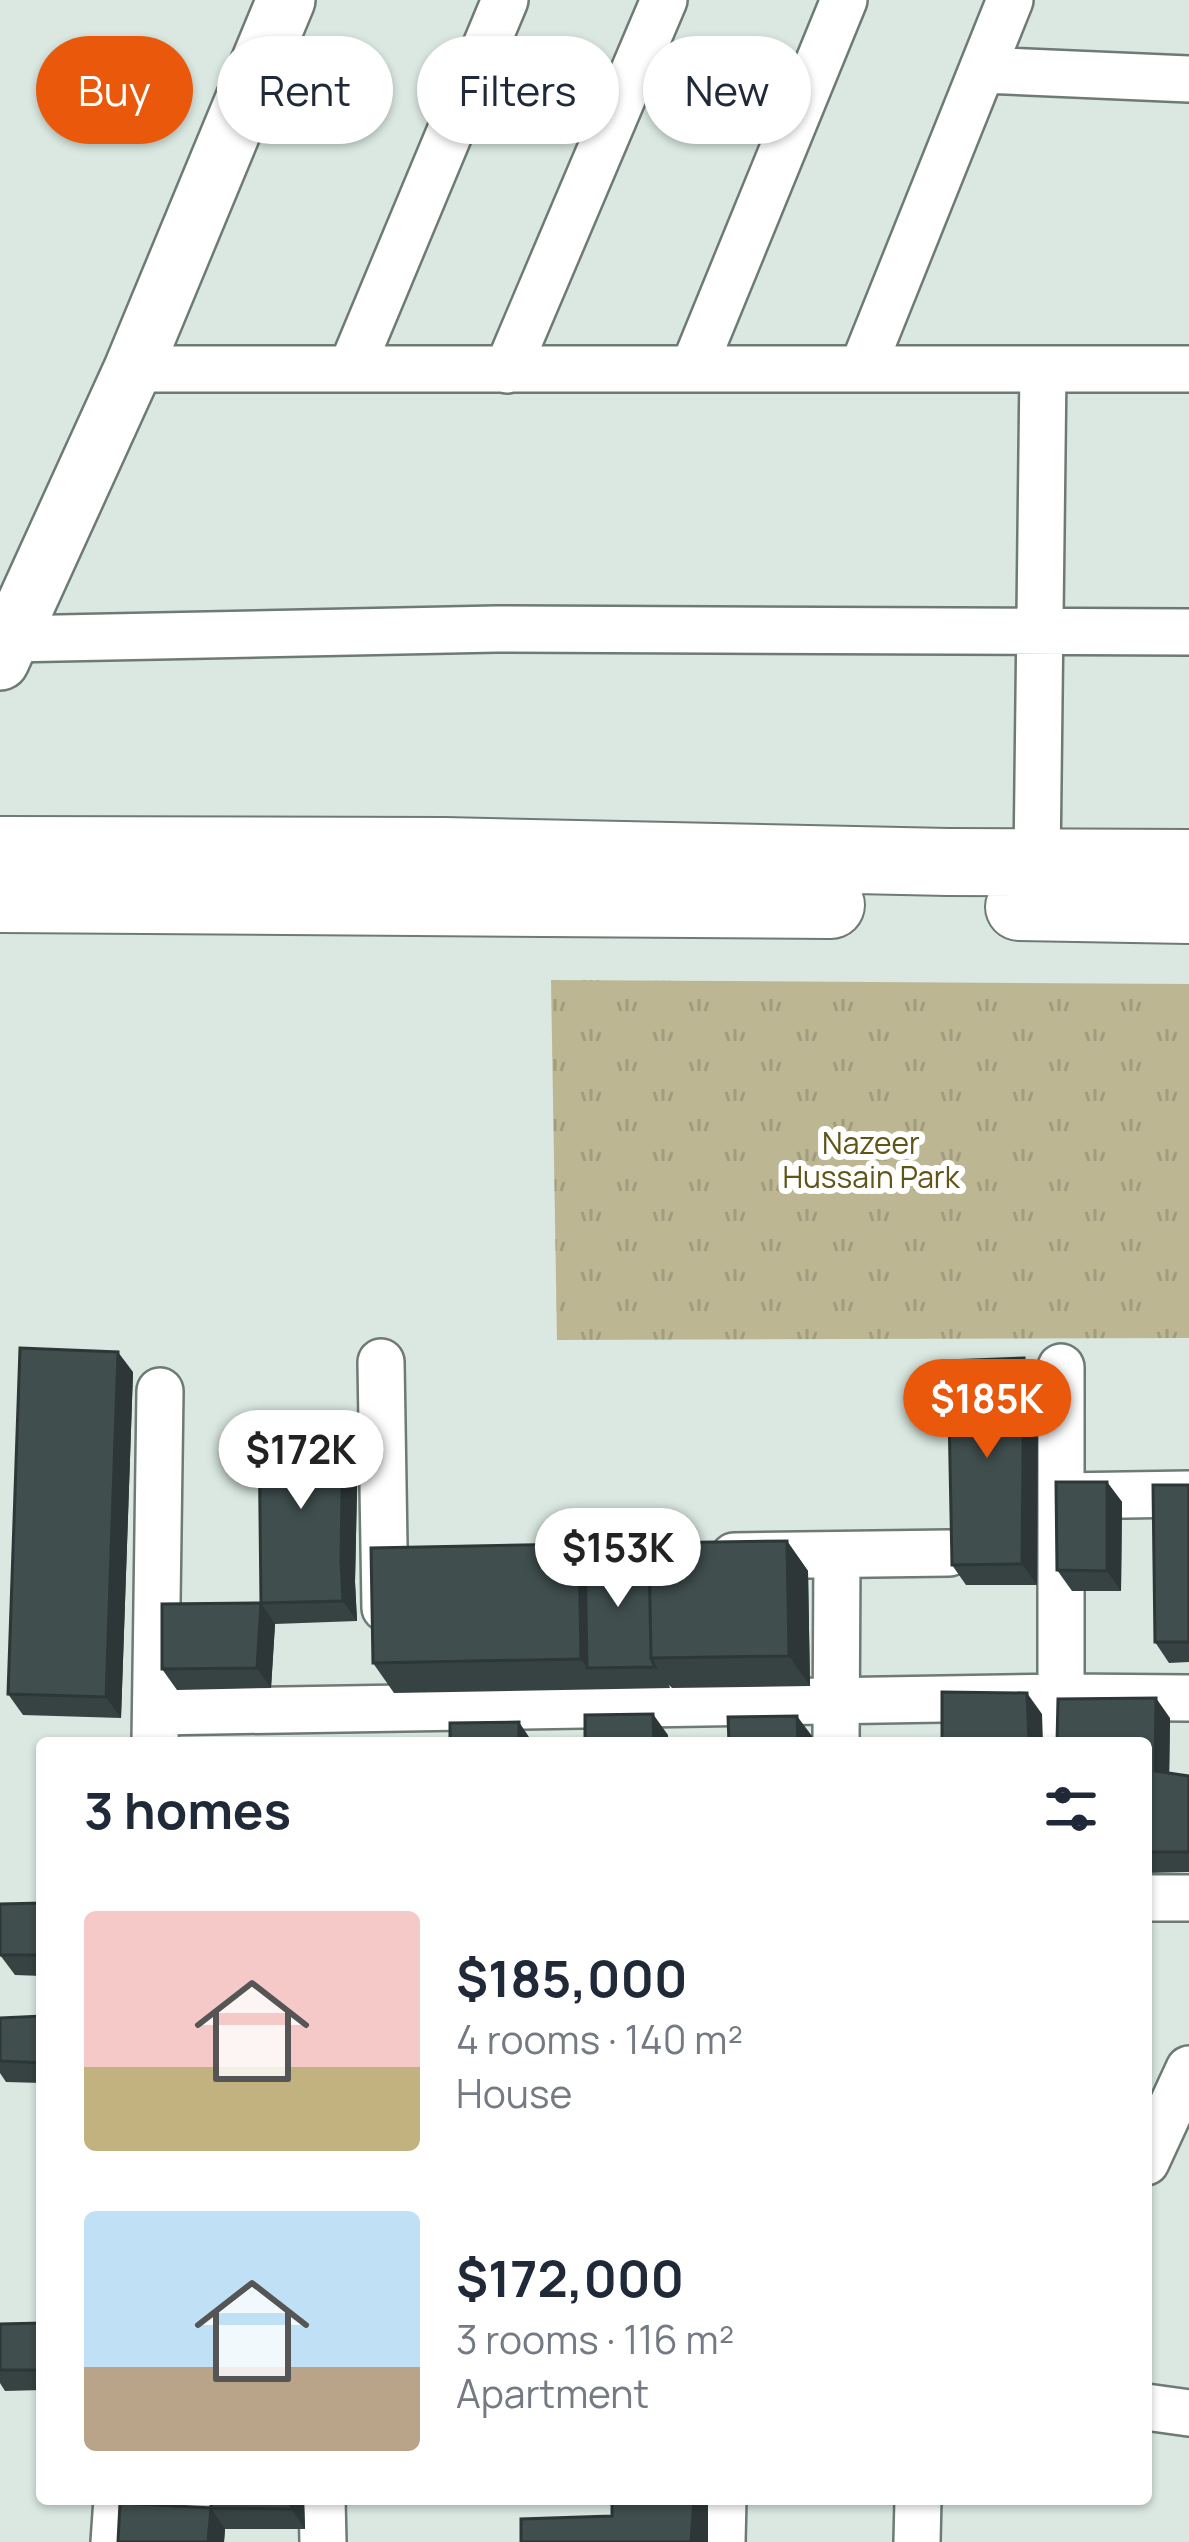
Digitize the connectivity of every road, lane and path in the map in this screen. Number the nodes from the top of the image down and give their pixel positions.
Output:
1 (286, 0) edge
2 (505, 0) edge
3 (664, 0) edge
4 (844, 0) edge
5 (1010, 0) edge
6 (982, 70) junction
7 (1189, 79) edge
8 (134, 369) junction
9 (351, 369) junction
10 (693, 369) junction
11 (862, 369) junction
12 (1043, 369) junction
13 (1189, 369) edge
14 (507, 370) junction
15 (1039, 631) junction
16 (1189, 632) edge
17 (5, 650) edge
18 (0, 850) edge
19 (1036, 862) junction
20 (1189, 863) edge
21 (0, 899) edge
22 (1189, 910) edge
23 (381, 1362) dead end
24 (1061, 1367) dead end
25 (160, 1391) dead end
26 (1189, 1494) edge
27 (1062, 1496) junction
28 (949, 1553) edge
29 (837, 1555) junction
30 (694, 1556) edge
31 (431, 1559) edge
32 (383, 1560) junction
33 (386, 1690) edge
34 (1063, 1697) junction
35 (1189, 1698) edge
36 (836, 1722) edge
37 (156, 1727) edge
38 (1061, 1737) edge
39 (1152, 1898) edge
40 (1189, 1898) edge
41 (1189, 2069) edge
42 (1152, 2149) edge
43 (1152, 2408) edge
44 (1189, 2413) edge
45 (117, 2505) edge
46 (322, 2505) edge
47 (723, 2505) edge
48 (918, 2505) edge
49 (114, 2542) edge
50 (323, 2542) edge
51 (722, 2542) edge
52 (917, 2542) edge

1 - 8 street
2 - 9 street
3 - 14 street
4 - 10 street
5 - 6 street
6 - 7 street
6 - 11 street
8 - 9 street
8 - 17 street
9 - 14 street
10 - 11 street
10 - 14 street
11 - 12 street
12 - 13 street
12 - 15 street
15 - 16 street
15 - 17 street
15 - 19 street
18 - 19 main road
19 - 20 main road
21 - 22 main road
23 - 32 street
24 - 27 street
25 - 37 street
26 - 27 street
27 - 34 street
28 - 29 street
29 - 30 street
29 - 36 street
31 - 32 street
32 - 33 street
33 - 36 street
33 - 37 street
34 - 35 street
34 - 36 street
34 - 38 street
39 - 40 street
41 - 42 street
43 - 44 street
45 - 49 street
46 - 50 street
47 - 51 street
48 - 52 street

